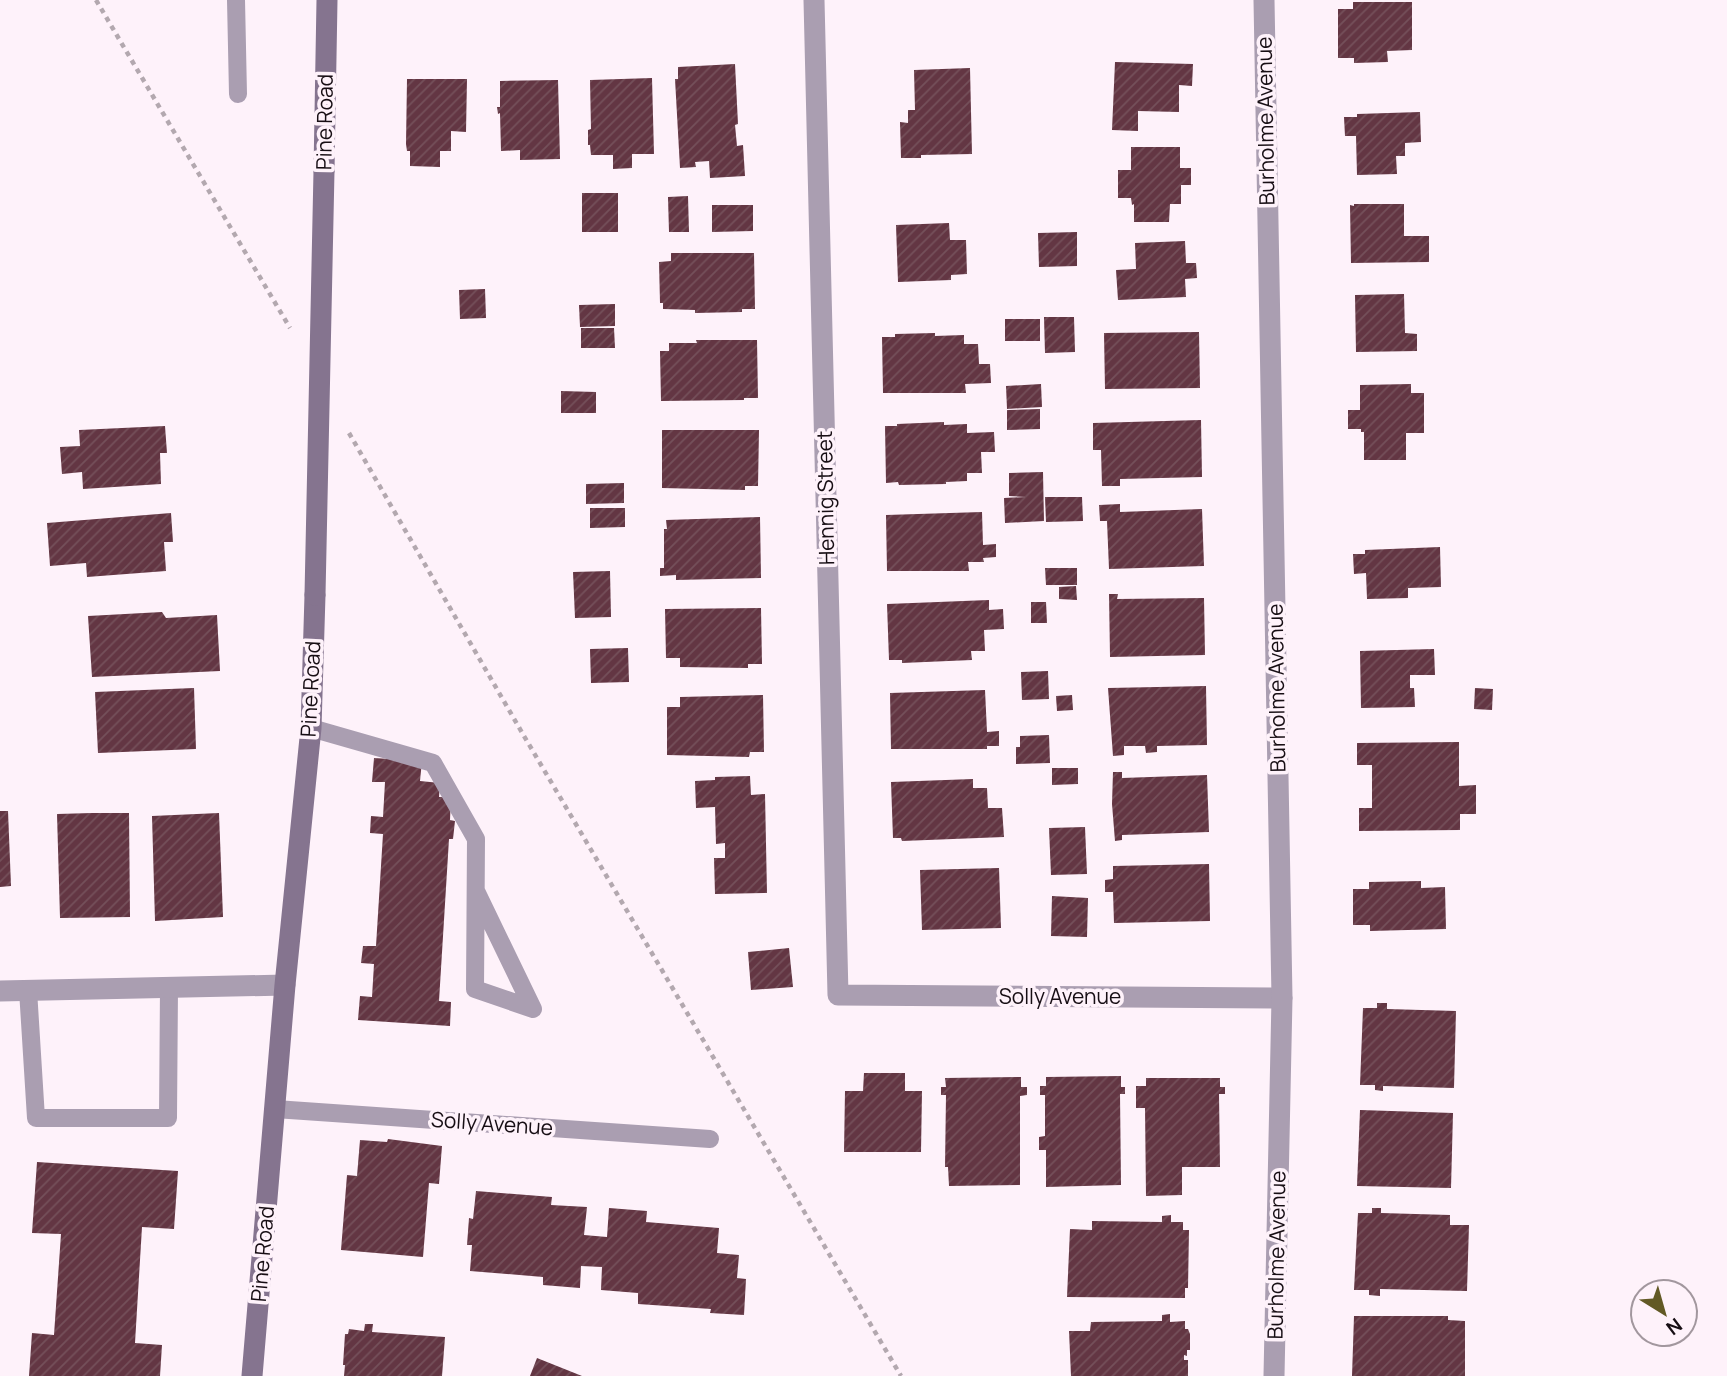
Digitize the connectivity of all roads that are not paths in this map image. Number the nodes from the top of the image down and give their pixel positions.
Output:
1 (236, 0) edge
2 (327, 0) edge
3 (814, 0) edge
4 (1264, 0) edge
5 (238, 94) dead end
6 (311, 728) junction
7 (475, 891) junction
8 (285, 985) junction
9 (169, 988) junction
10 (28, 990) junction
11 (0, 991) edge
12 (838, 995) joint
13 (1282, 998) junction
14 (275, 1109) junction
15 (710, 1139) dead end
16 (252, 1376) edge
17 (1274, 1376) edge

1 - 5 lane
2 - 6 street, Pine Road, bridge
3 - 12 street, Hennig Street
4 - 13 street, Burholme Avenue
6 - 7 lane
6 - 8 street, Pine Road
7 - 7 lane
8 - 9 street
8 - 14 street, Pine Road
9 - 10 street
9 - 10 lane
10 - 11 street
12 - 13 street, Solly Avenue
13 - 17 street, Burholme Avenue
14 - 15 lane, Solly Avenue
14 - 16 street, Pine Road

